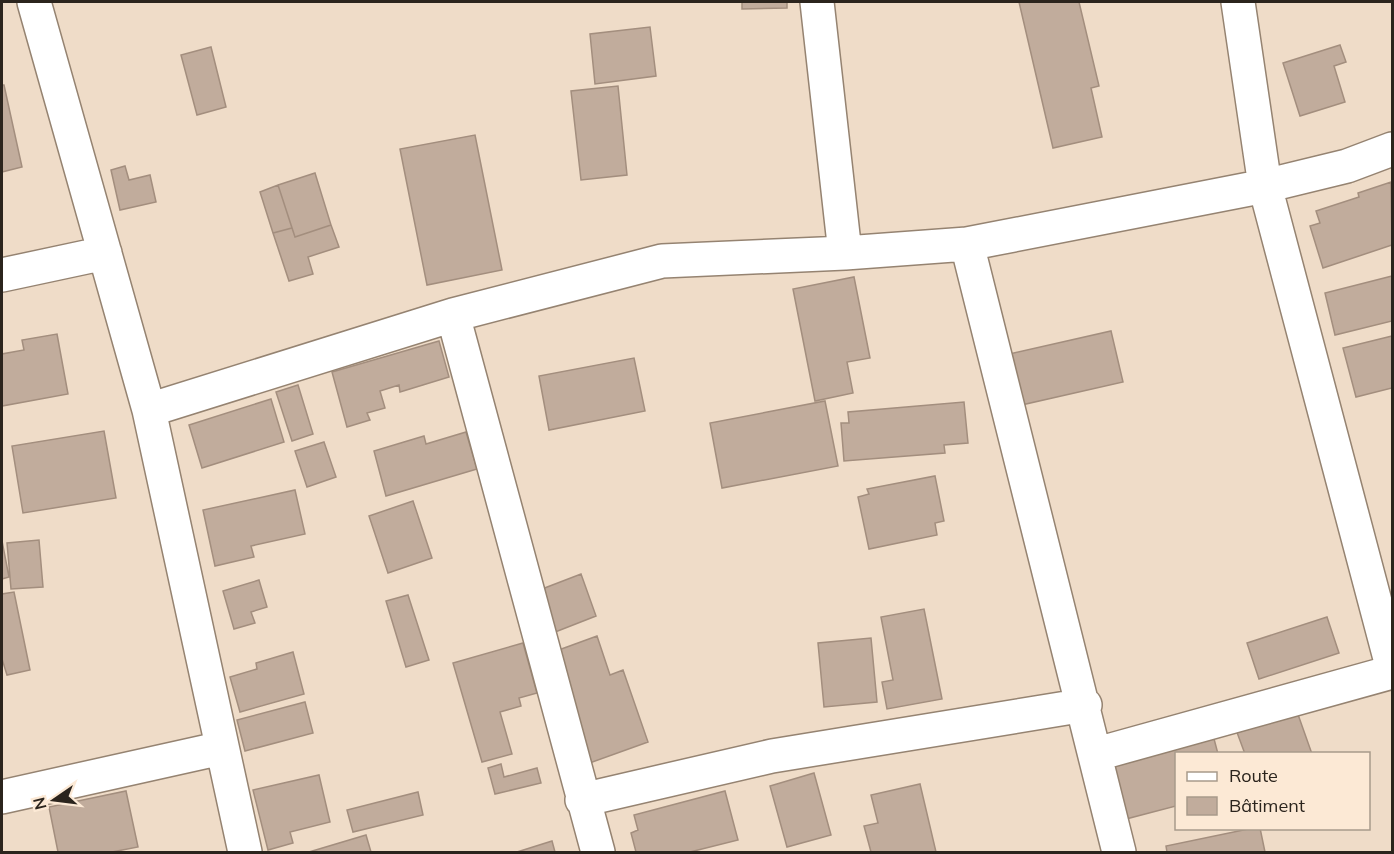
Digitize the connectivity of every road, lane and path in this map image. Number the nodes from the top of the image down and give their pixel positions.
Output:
1 (34, 2) edge
2 (817, 2) edge
3 (1238, 2) edge
4 (1392, 149) edge
5 (1265, 186) junction
6 (967, 244) junction
7 (105, 253) junction
8 (846, 253) junction
9 (2, 274) edge
10 (453, 315) junction
11 (149, 410) junction
12 (1392, 666) edge
13 (1392, 672) edge
14 (1085, 705) junction
15 (222, 748) junction
16 (1097, 754) junction
17 (2, 796) edge
18 (582, 800) junction
19 (245, 852) edge
20 (598, 852) edge
21 (1119, 852) edge

1 - 7 street
2 - 8 street
3 - 5 street
4 - 5 street
5 - 6 street
5 - 12 street
6 - 8 street
6 - 14 street
7 - 9 street
7 - 11 street
8 - 10 street
10 - 11 street
10 - 18 street
11 - 15 street
13 - 16 street
14 - 16 street
14 - 18 street
15 - 17 street
15 - 19 street
16 - 21 street
18 - 20 street

